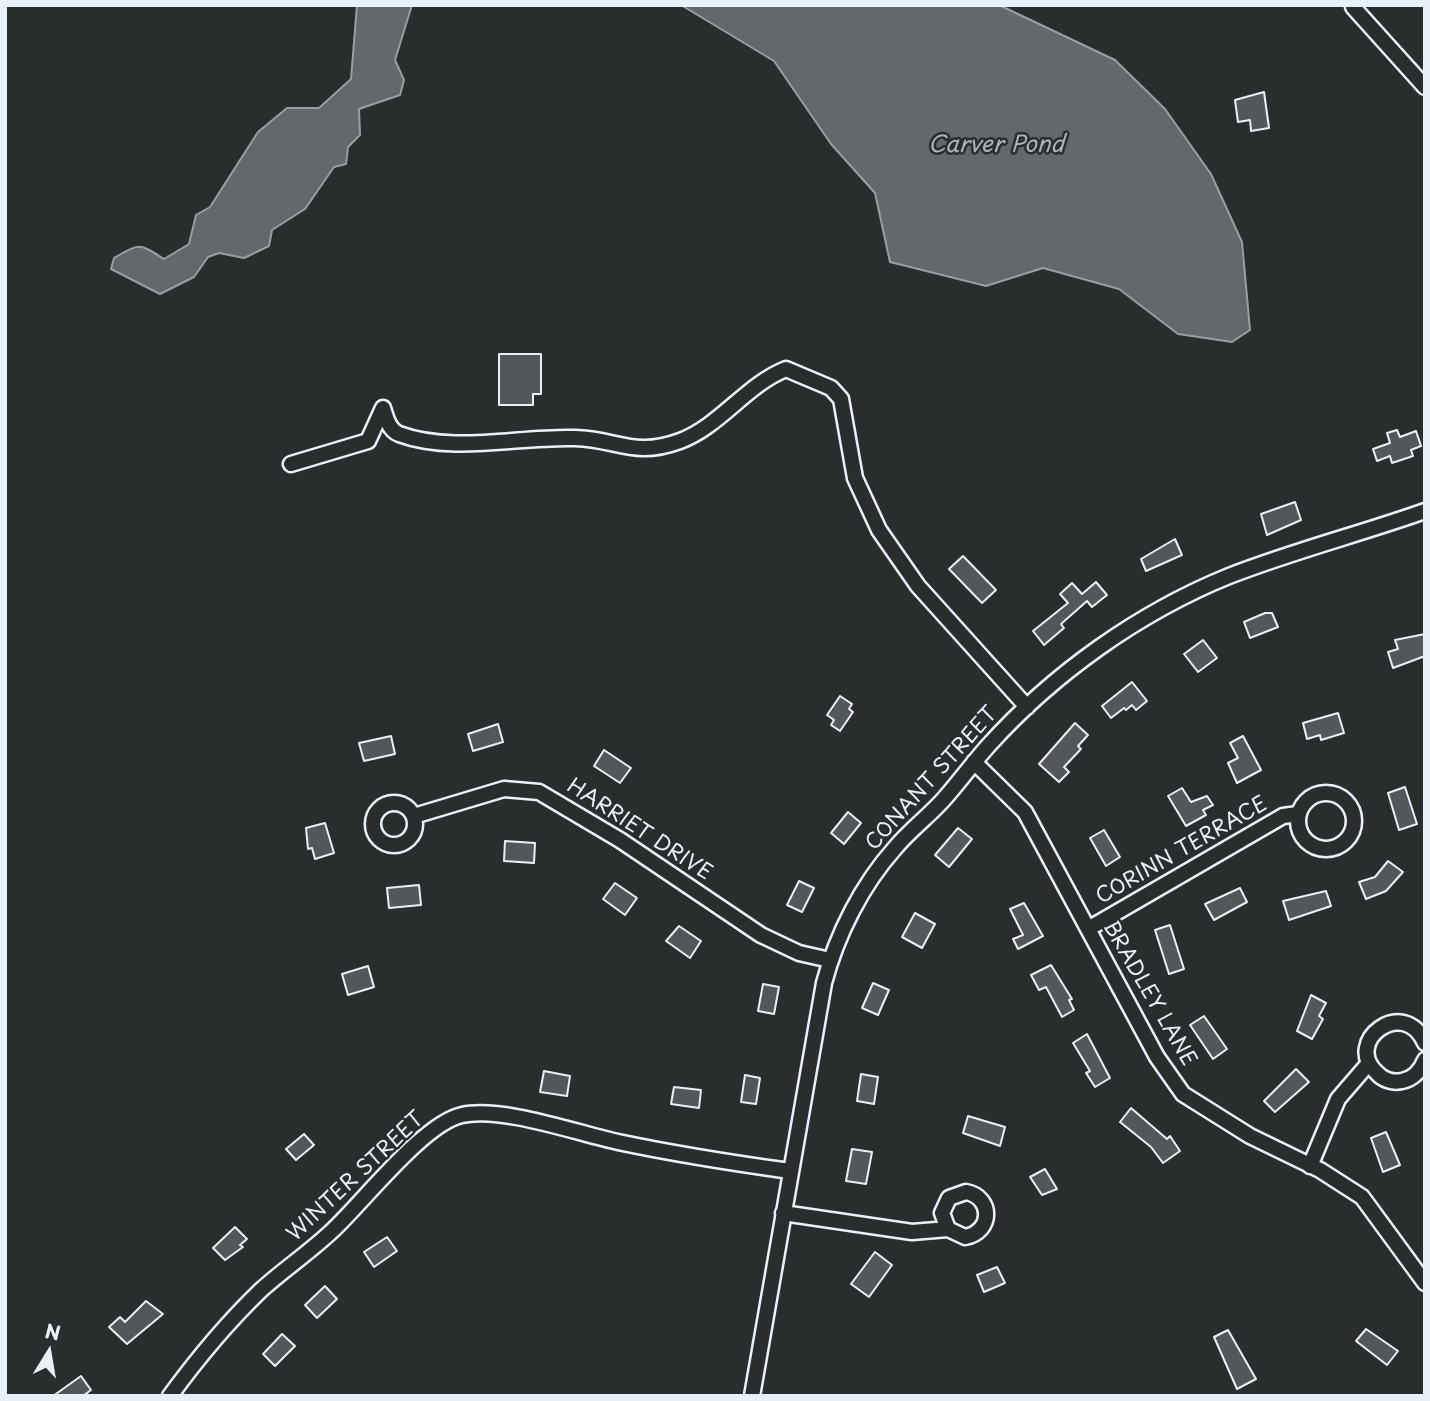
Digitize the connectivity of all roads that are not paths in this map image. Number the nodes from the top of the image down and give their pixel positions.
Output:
1 (1353, 7) edge
2 (1425, 87) edge
3 (291, 464) dead end
4 (1425, 511) edge
5 (1027, 707) junction
6 (974, 762) junction
7 (1298, 814) junction
8 (414, 817) dead end
9 (1088, 929) junction
10 (830, 960) junction
11 (1425, 1044) edge
12 (1425, 1060) edge
13 (1369, 1063) junction
14 (1310, 1166) junction
15 (790, 1171) junction
16 (783, 1213) junction
17 (948, 1229) dead end
18 (1425, 1283) edge
19 (170, 1396) edge
20 (752, 1396) edge

1 - 2 street
3 - 5 street
4 - 5 street, CONANT STREET
5 - 6 street, CONANT STREET
6 - 9 street, BRADLEY LANE
6 - 10 street, CONANT STREET
7 - 7 street, CORINN TERRACE
7 - 9 street, CORINN TERRACE
8 - 10 street, HARRIET DRIVE
9 - 14 street, BRADLEY LANE
10 - 15 street, CONANT STREET
11 - 13 street
12 - 13 street
13 - 14 street
14 - 18 street, BRADLEY LANE
15 - 16 street, CONANT STREET
15 - 19 street, WINTER STREET
16 - 17 street
16 - 20 street, CONANT STREET

